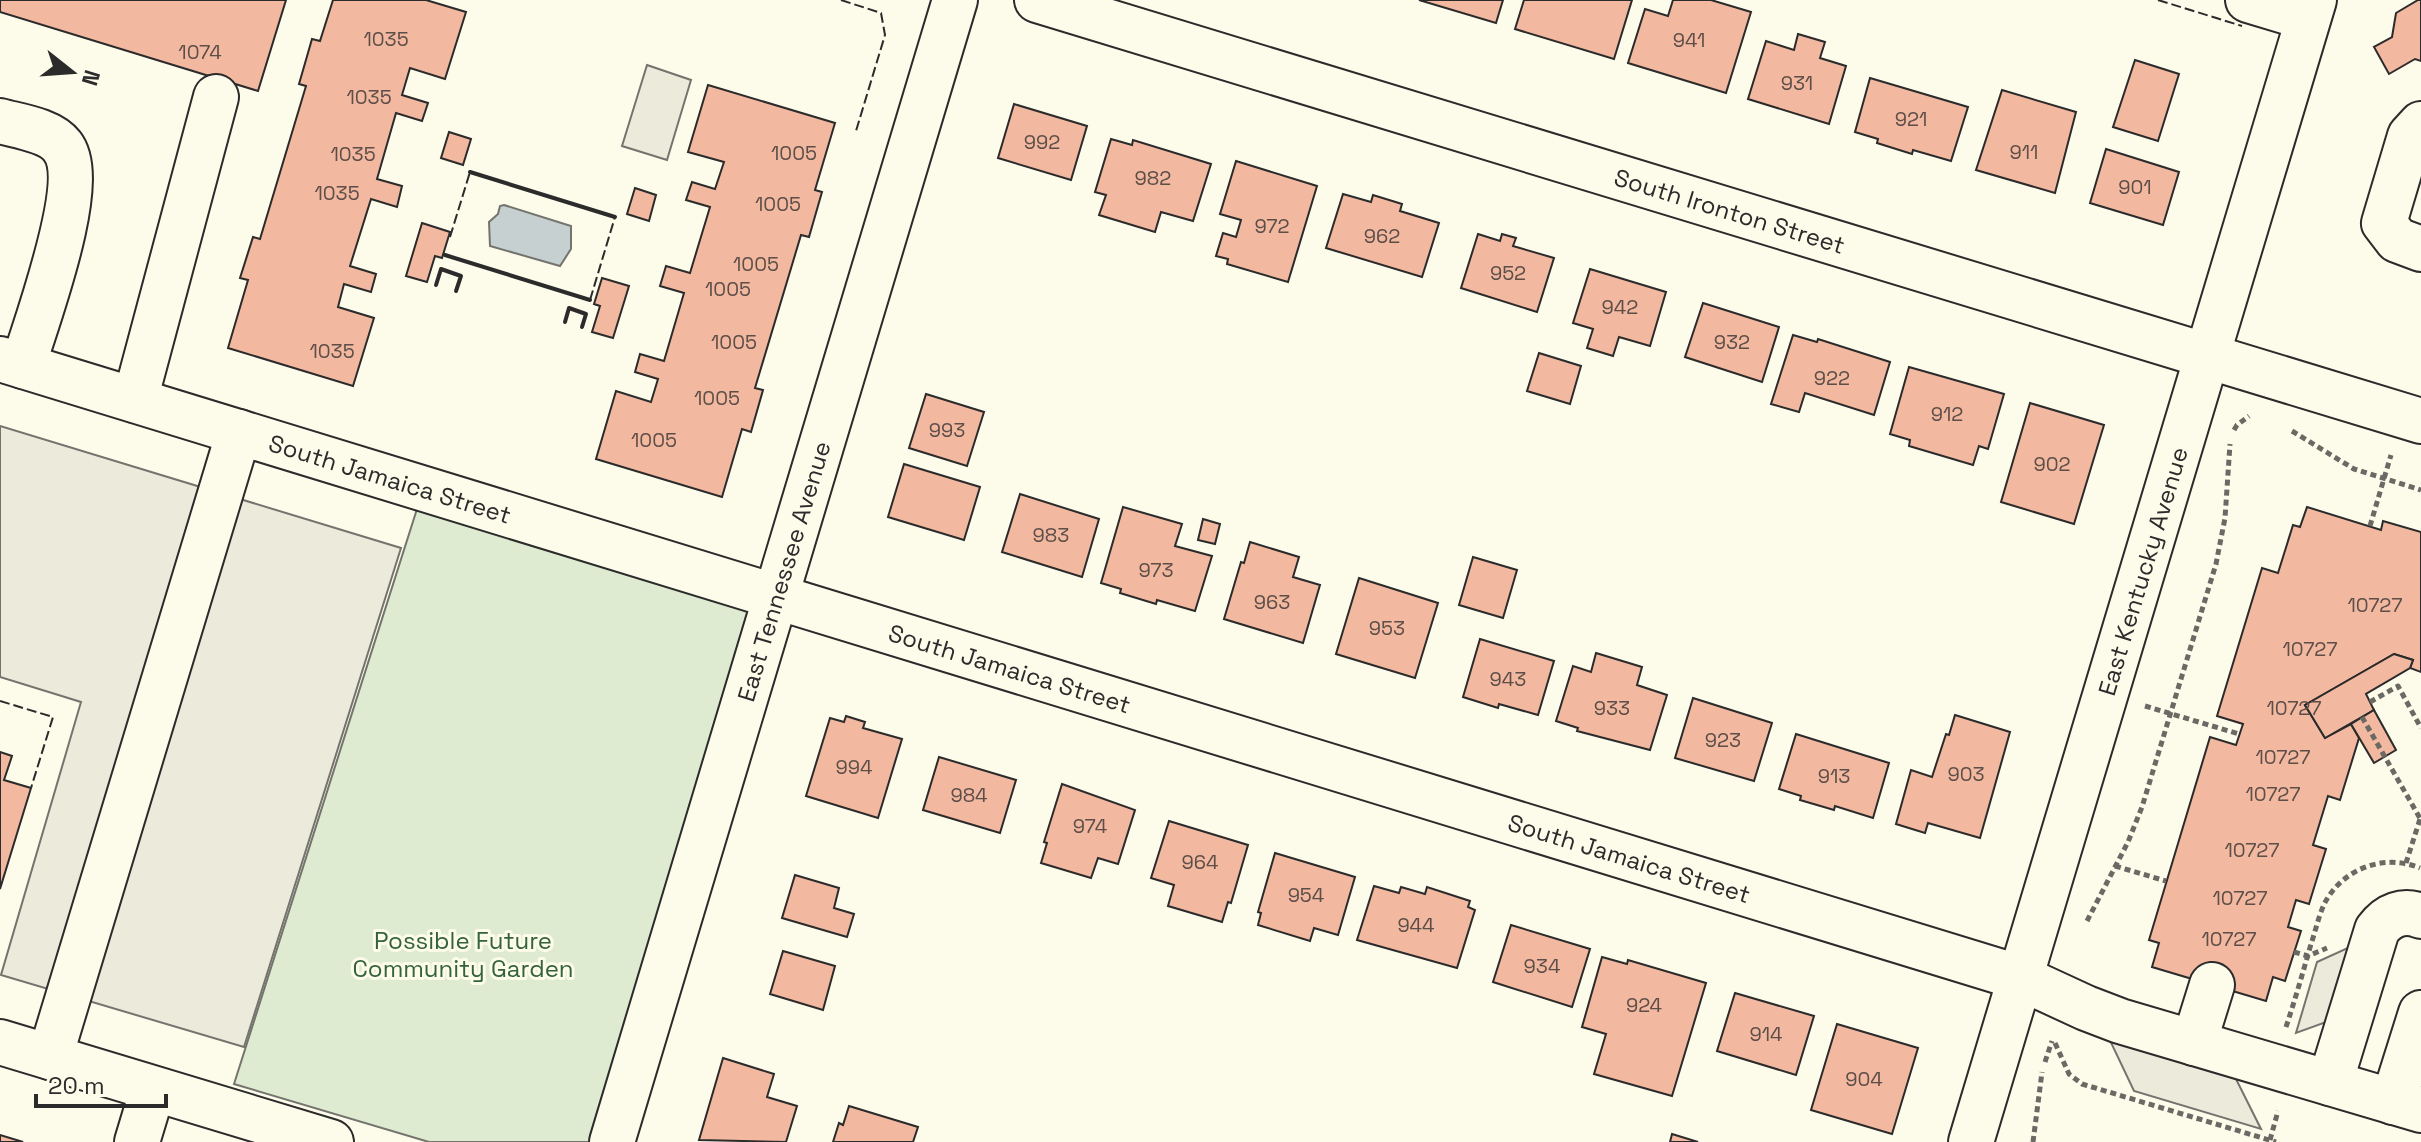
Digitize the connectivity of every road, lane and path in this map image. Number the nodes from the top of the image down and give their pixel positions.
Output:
1 (955, 0) edge
2 (1037, 0) edge
3 (2248, 0) edge
4 (2311, 9) edge
5 (216, 97) dead end
6 (0, 121) edge
7 (2421, 124) edge
8 (2421, 249) edge
9 (2206, 356) junction
10 (12, 363) edge
11 (135, 400) junction
12 (2252, 415) dead end
13 (2412, 419) edge
14 (2288, 429) dead end
15 (239, 432) junction
16 (2384, 479) junction
17 (2421, 490) edge
18 (2370, 526) dead end
19 (776, 597) junction
20 (2105, 694) junction
21 (2370, 702) dead end
22 (2171, 714) junction
23 (2362, 717) dead end
24 (2421, 728) edge
25 (2239, 734) dead end
26 (2421, 819) edge
27 (2406, 863) dead end
28 (2115, 866) junction
29 (2166, 881) dead end
30 (2421, 916) edge
31 (2082, 931) dead end
32 (2308, 956) dead end
33 (2021, 978) junction
34 (2212, 985) dead end
35 (2421, 1013) edge
36 (2283, 1036) dead end
37 (0, 1042) edge
38 (2194, 1043) junction
39 (50, 1057) junction
40 (2330, 1083) junction
41 (153, 1089) junction
42 (2407, 1106) edge
43 (137, 1142) edge
44 (331, 1142) edge
45 (612, 1142) edge
46 (1971, 1142) edge
47 (2033, 1142) edge
48 (2276, 1142) edge

1 - 19 street, East Tennessee Avenue
2 - 9 street, South Ironton Street
3 - 4 street
4 - 9 street, East Kentucky Avenue
5 - 11 street
6 - 10 street
7 - 8 street
9 - 13 street, South Ironton Street
9 - 20 street, East Kentucky Avenue
10 - 11 street, South Jamaica Street
11 - 15 street, South Jamaica Street
12 - 22 path
13 - 16 path
14 - 16 path
15 - 19 street, South Jamaica Street
15 - 39 street
16 - 17 path
16 - 18 path
19 - 33 street, South Jamaica Street
19 - 45 street, East Tennessee Avenue
20 - 22 path
20 - 33 street, East Kentucky Avenue
21 - 24 path
22 - 25 path
22 - 28 path
23 - 26 path
26 - 27 path
28 - 29 path
28 - 31 path
30 - 40 street
32 - 36 path
33 - 38 street, South Jamaica Street
33 - 46 street, East Kentucky Avenue
34 - 38 street
35 - 42 street
37 - 39 street
38 - 40 street, South Jamaica Street
39 - 41 street
40 - 42 street, South Jamaica Street
41 - 43 street
41 - 44 street
47 - 48 path

